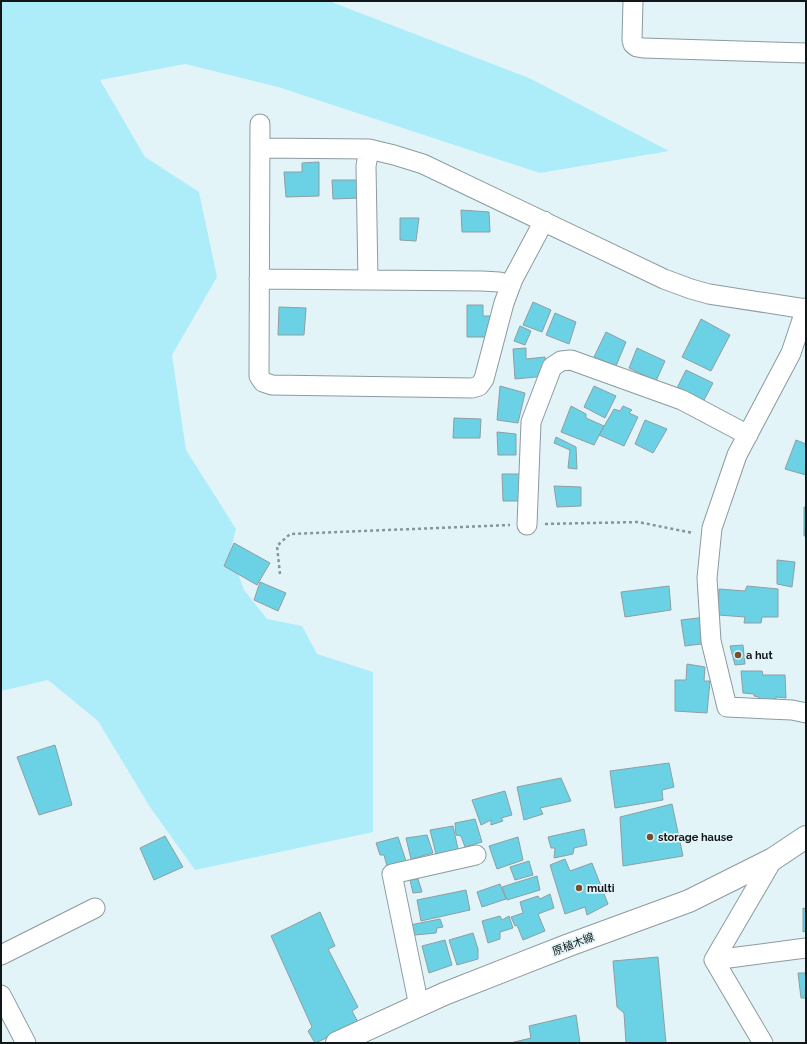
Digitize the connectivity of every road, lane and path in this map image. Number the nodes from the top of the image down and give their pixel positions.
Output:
1 (634, 1) edge
2 (806, 54) edge
3 (260, 124) dead end
4 (260, 148) junction
5 (369, 150) junction
6 (544, 221) junction
7 (259, 279) junction
8 (368, 280) junction
9 (511, 286) junction
10 (806, 308) edge
11 (799, 355) edge
12 (748, 435) junction
13 (527, 525) junction
14 (711, 537) junction
15 (280, 574) dead end
16 (806, 713) edge
17 (806, 837) edge
18 (476, 855) dead end
19 (773, 859) junction
20 (95, 908) dead end
21 (806, 948) edge
22 (1, 955) edge
23 (714, 960) junction
24 (1, 995) edge
25 (420, 1006) junction
26 (26, 1043) edge
27 (337, 1043) edge
28 (763, 1043) edge

1 - 2 street
3 - 4 street
4 - 5 street
4 - 7 street
5 - 6 street
5 - 8 street
6 - 9 street
6 - 10 street
7 - 8 street
7 - 9 street
8 - 9 street
10 - 11 street
11 - 12 street
12 - 13 street
12 - 14 street
13 - 14 path
13 - 15 path
14 - 16 street
17 - 19 main road, 原植木線
18 - 25 street
19 - 23 street
19 - 25 main road, 原植木線
20 - 22 street
21 - 23 street
23 - 28 street
24 - 26 street
25 - 27 main road, 原植木線

